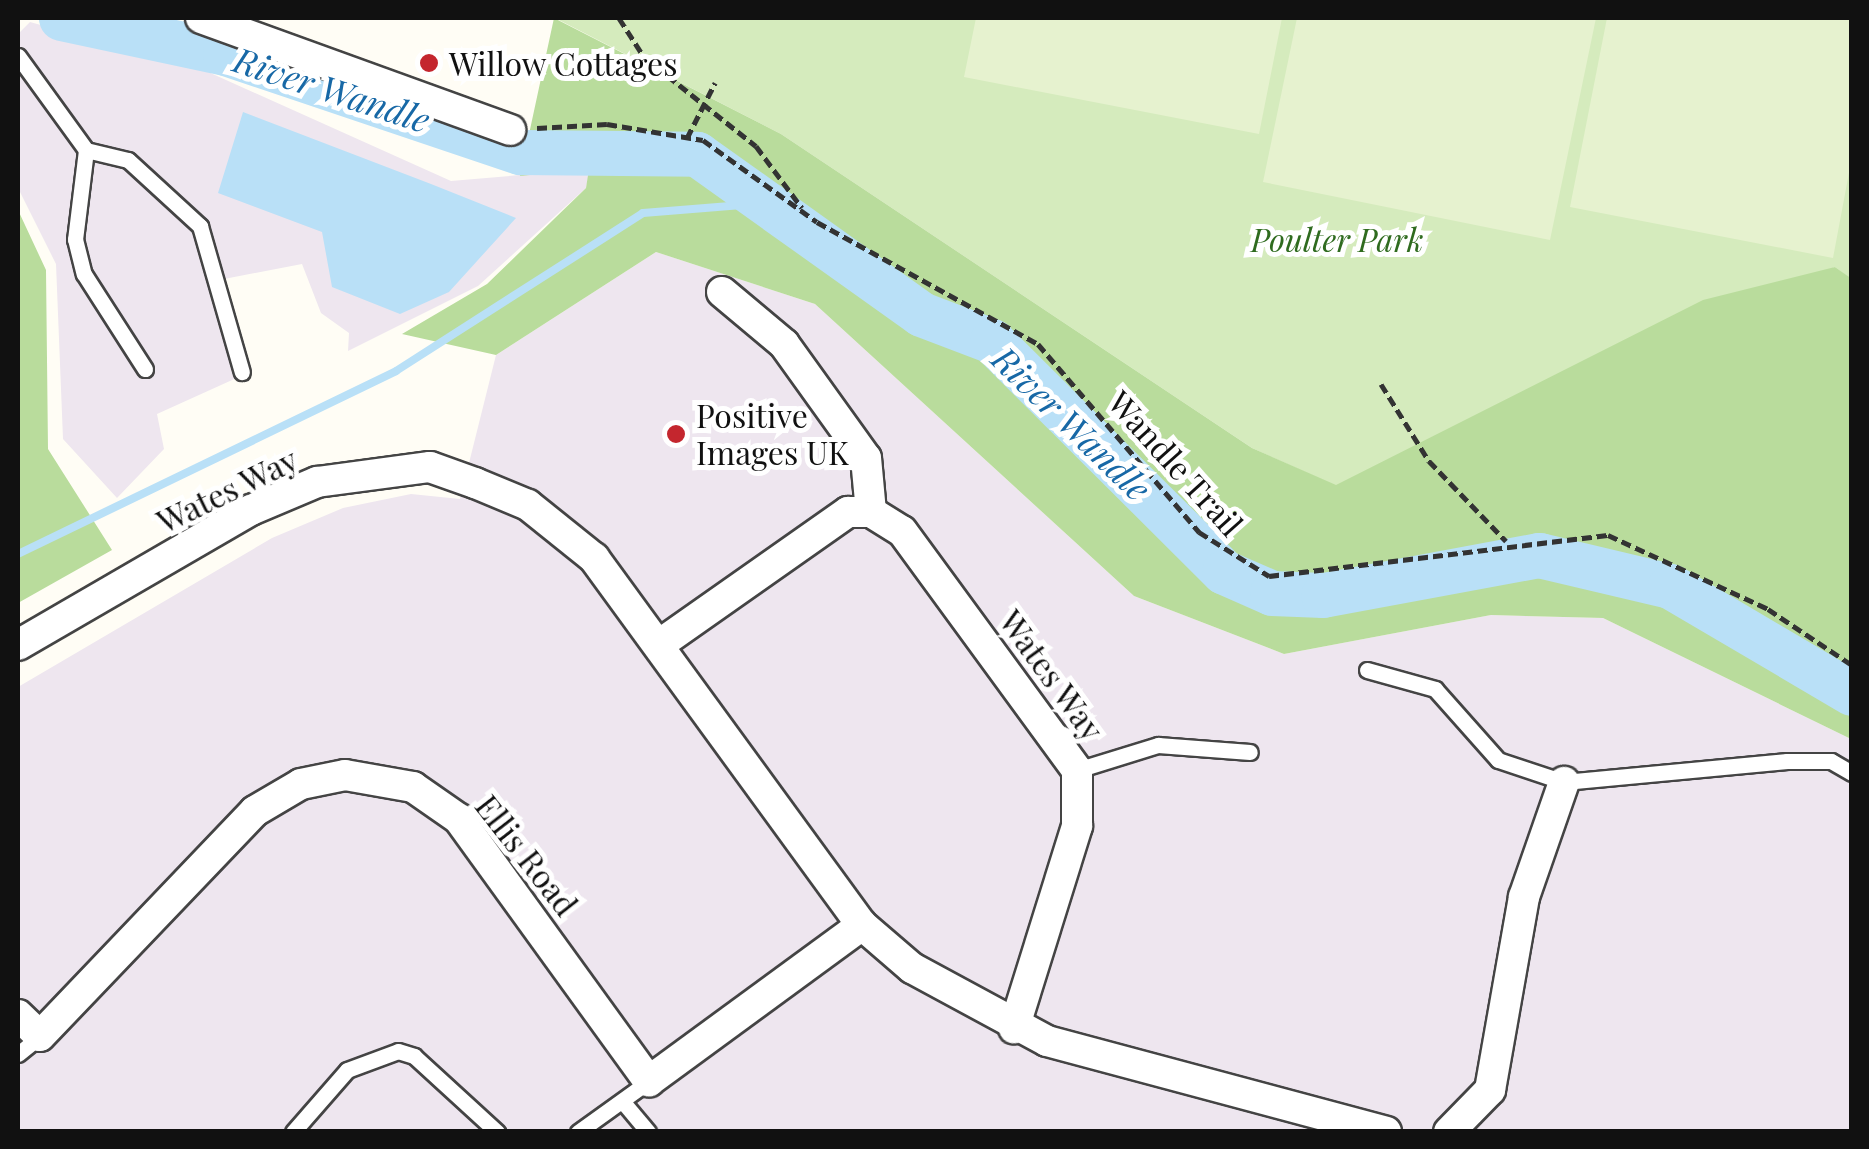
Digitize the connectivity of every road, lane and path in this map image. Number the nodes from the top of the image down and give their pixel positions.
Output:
1 (201, 18) edge
2 (619, 18) edge
3 (18, 56) edge
4 (715, 83) dead end
5 (705, 102) junction
6 (510, 130) joint
7 (687, 138) junction
8 (86, 150) junction
9 (808, 216) junction
10 (722, 292) dead end
11 (145, 369) dead end
12 (242, 372) dead end
13 (1381, 384) dead end
14 (871, 512) junction
15 (1506, 541) junction
16 (18, 644) edge
17 (660, 644) junction
18 (1852, 665) edge
19 (1367, 670) dead end
20 (1250, 752) dead end
21 (1077, 770) junction
22 (1852, 773) edge
23 (1564, 782) junction
24 (862, 925) junction
25 (18, 1015) edge
26 (1014, 1028) junction
27 (29, 1045) edge
28 (650, 1081) junction
29 (623, 1102) junction
30 (641, 1129) edge
31 (293, 1132) edge
32 (497, 1132) edge
33 (578, 1132) edge
34 (1386, 1132) edge
35 (1449, 1132) edge

1 - 6 street
2 - 5 path
3 - 8 lane
4 - 5 path
5 - 7 path
5 - 9 path
6 - 7 path, Wandle Trail
7 - 9 path, Wandle Trail
8 - 11 lane
8 - 12 lane
9 - 15 path, Wandle Trail
10 - 14 street
13 - 15 path
14 - 17 street
14 - 21 street, Wates Way
15 - 18 path, Wandle Trail
16 - 17 street, Wates Way
17 - 24 street, Wates Way
19 - 23 lane
20 - 21 lane
21 - 26 street, Wates Way
22 - 23 lane
23 - 35 street
24 - 26 street, Wates Way
24 - 28 street
25 - 27 street, Ellis Road
26 - 34 street, Wates Way
27 - 28 street, Ellis Road
28 - 29 lane
29 - 30 lane
29 - 33 lane
31 - 32 lane

